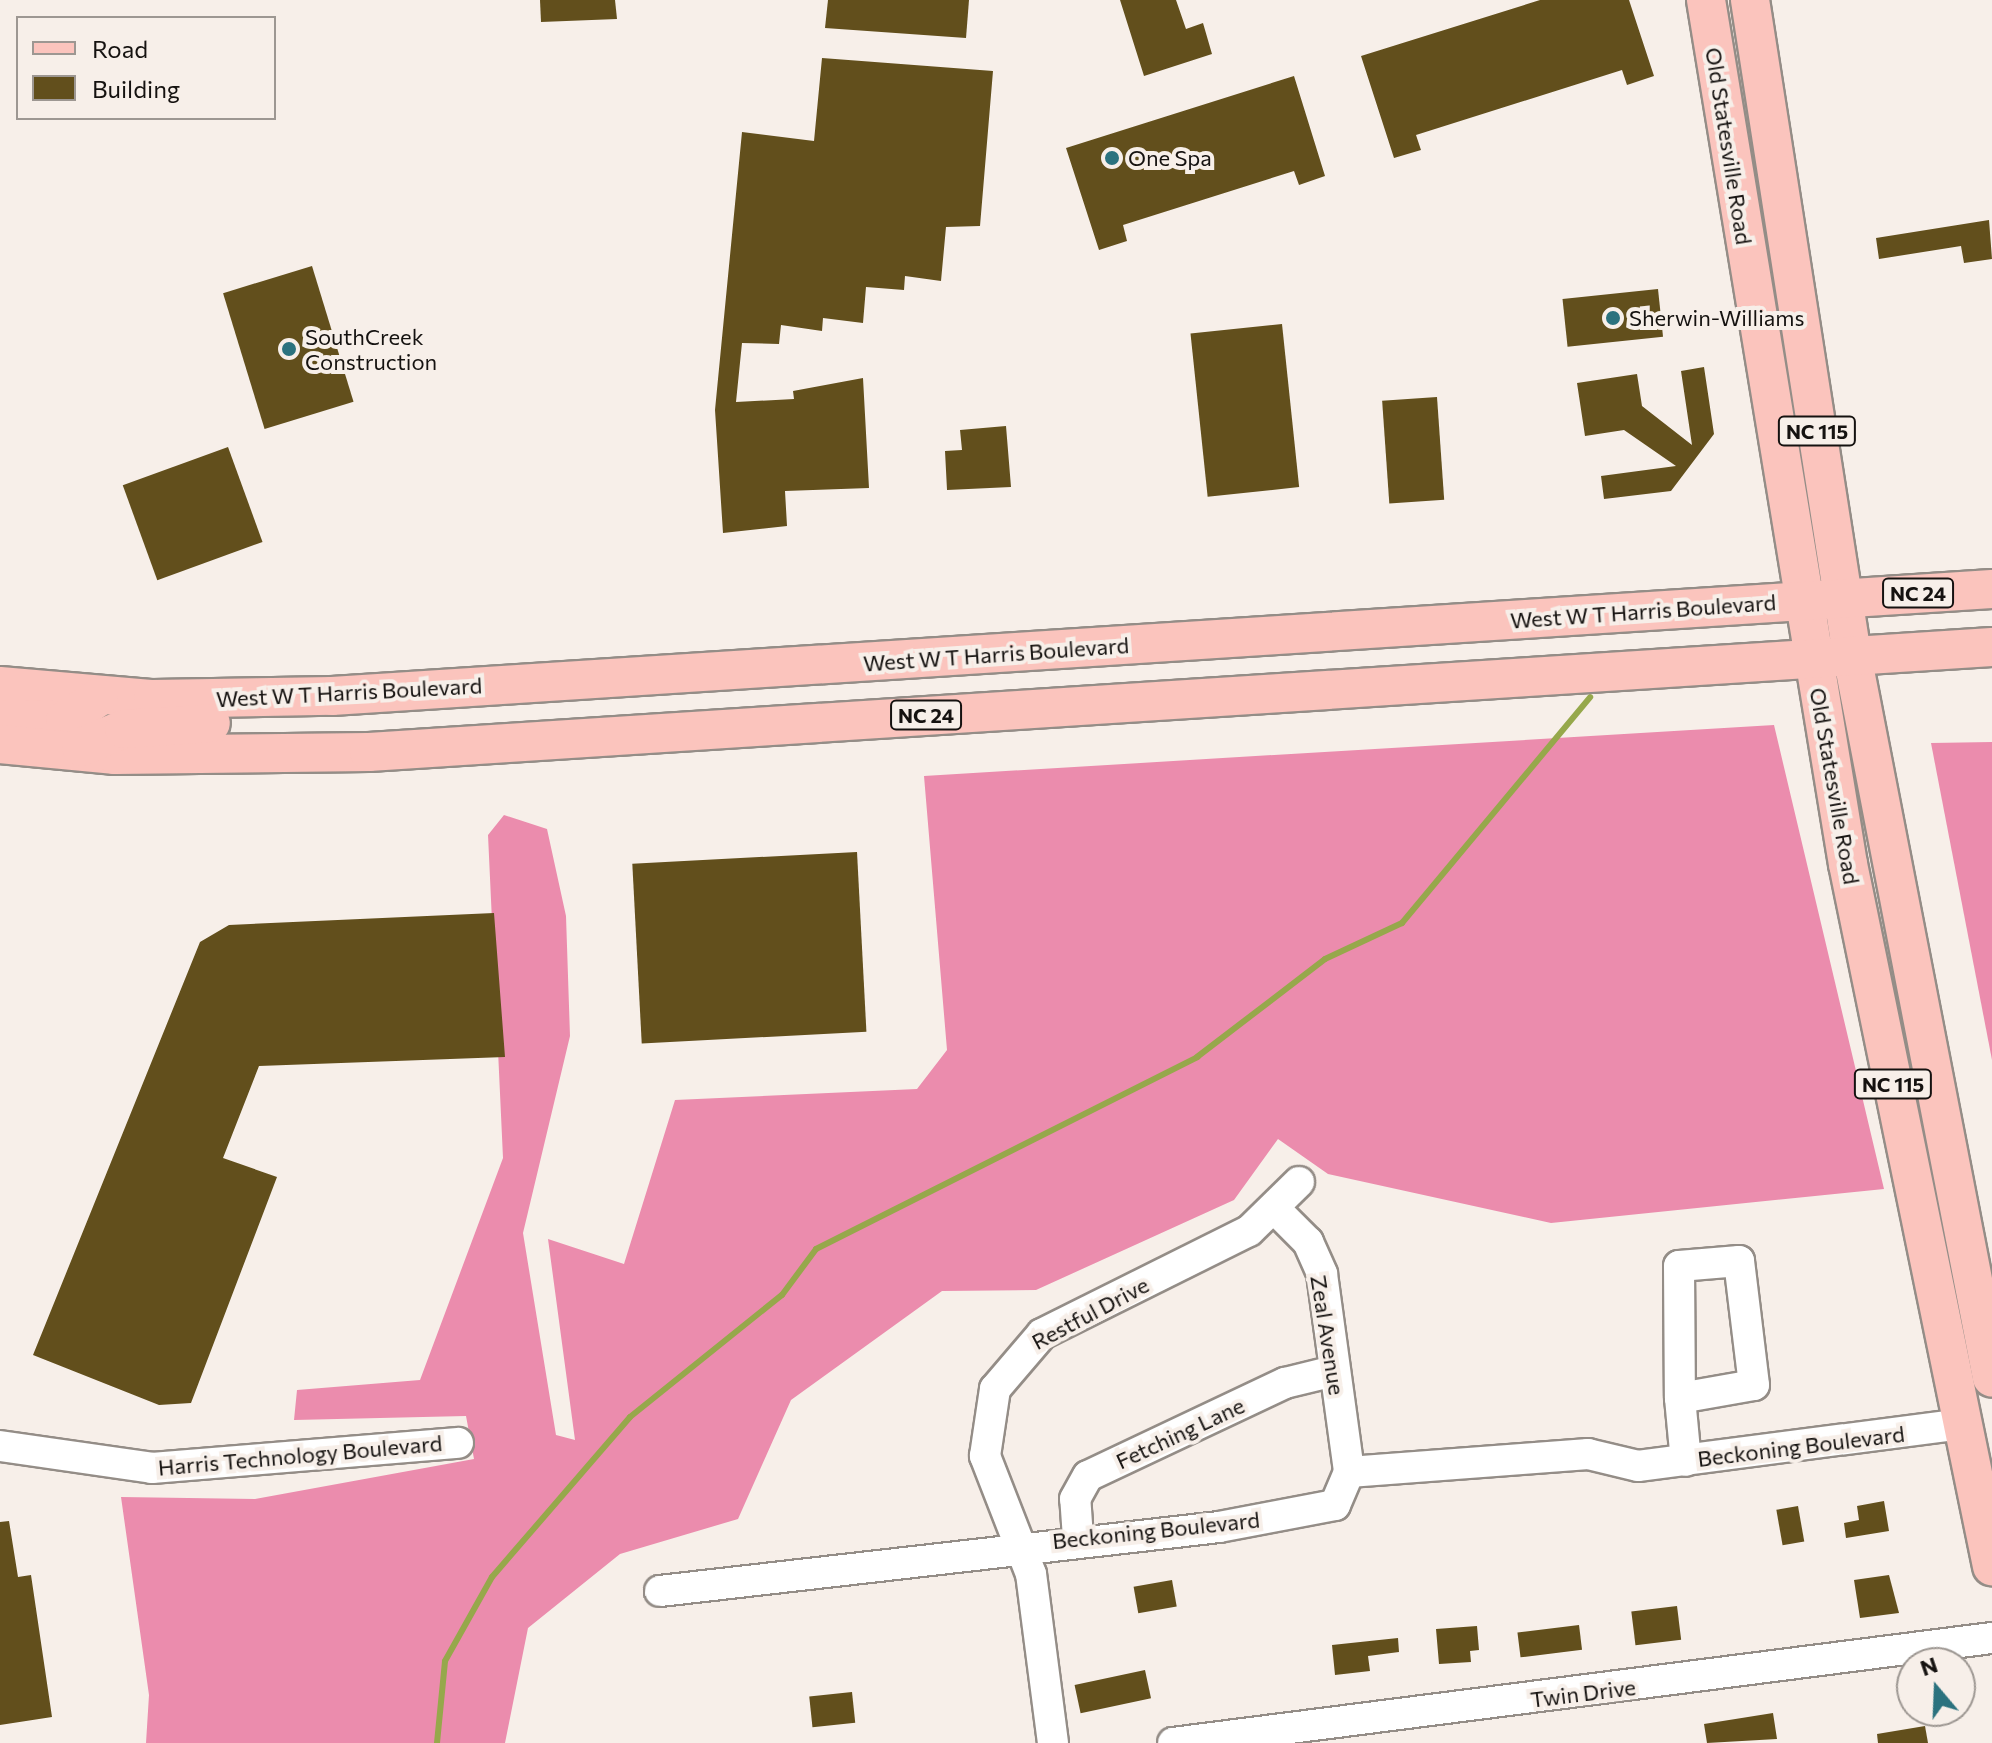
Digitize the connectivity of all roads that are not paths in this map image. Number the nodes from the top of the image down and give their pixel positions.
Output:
1 (1706, 0) edge
2 (1726, 0) edge
3 (1750, 0) edge
4 (1804, 347) junction
5 (1992, 589) edge
6 (1843, 598) junction
7 (1802, 600) junction
8 (1992, 647) edge
9 (1852, 655) junction
10 (1812, 659) junction
11 (0, 686) edge
12 (483, 686) junction
13 (99, 697) junction
14 (0, 719) edge
15 (0, 744) edge
16 (74, 753) junction
17 (1299, 1182) dead end
18 (1277, 1211) junction
19 (1334, 1371) junction
20 (1992, 1378) edge
21 (1680, 1398) junction
22 (1963, 1424) junction
23 (458, 1443) dead end
24 (0, 1446) edge
25 (1686, 1461) junction
26 (1349, 1472) junction
27 (1078, 1538) junction
28 (1020, 1546) junction
29 (1992, 1566) edge
30 (660, 1591) dead end
31 (1992, 1638) edge
32 (1053, 1743) edge
33 (1173, 1743) edge

1 - 7 main road, Old Statesville Road / NC 115
2 - 4 main road
3 - 4 main road, Old Statesville Road / NC 115
4 - 6 main road, Old Statesville Road / NC 115
5 - 6 main road, West W T Harris Boulevard / NC 24
6 - 7 main road, West W T Harris Boulevard / NC 24
6 - 9 main road, Old Statesville Road / NC 115
7 - 10 main road, Old Statesville Road / NC 115
7 - 12 main road, West W T Harris Boulevard / NC 24
8 - 9 main road, NC 24
9 - 10 main road, NC 24
9 - 20 main road, Old Statesville Road / NC 115
10 - 16 main road, NC 24
10 - 22 main road, Old Statesville Road / NC 115
11 - 13 main road, West W T Harris Boulevard / NC 24
12 - 13 main road, West W T Harris Boulevard / NC 24
12 - 16 main road
13 - 14 main road
15 - 16 main road, NC 24
17 - 18 street, Restful Drive
18 - 19 street, Zeal Avenue
18 - 28 street, Restful Drive
19 - 26 street, Zeal Avenue
19 - 27 street, Fetching Lane
21 - 21 street
21 - 25 street
22 - 25 street, Beckoning Boulevard
22 - 29 main road, Old Statesville Road / NC 115
23 - 24 street, Harris Technology Boulevard
25 - 26 street, Beckoning Boulevard
26 - 27 street, Beckoning Boulevard
27 - 28 street, Beckoning Boulevard
28 - 30 street, Beckoning Boulevard
28 - 32 street, Restful Drive
31 - 33 street, Twin Drive

